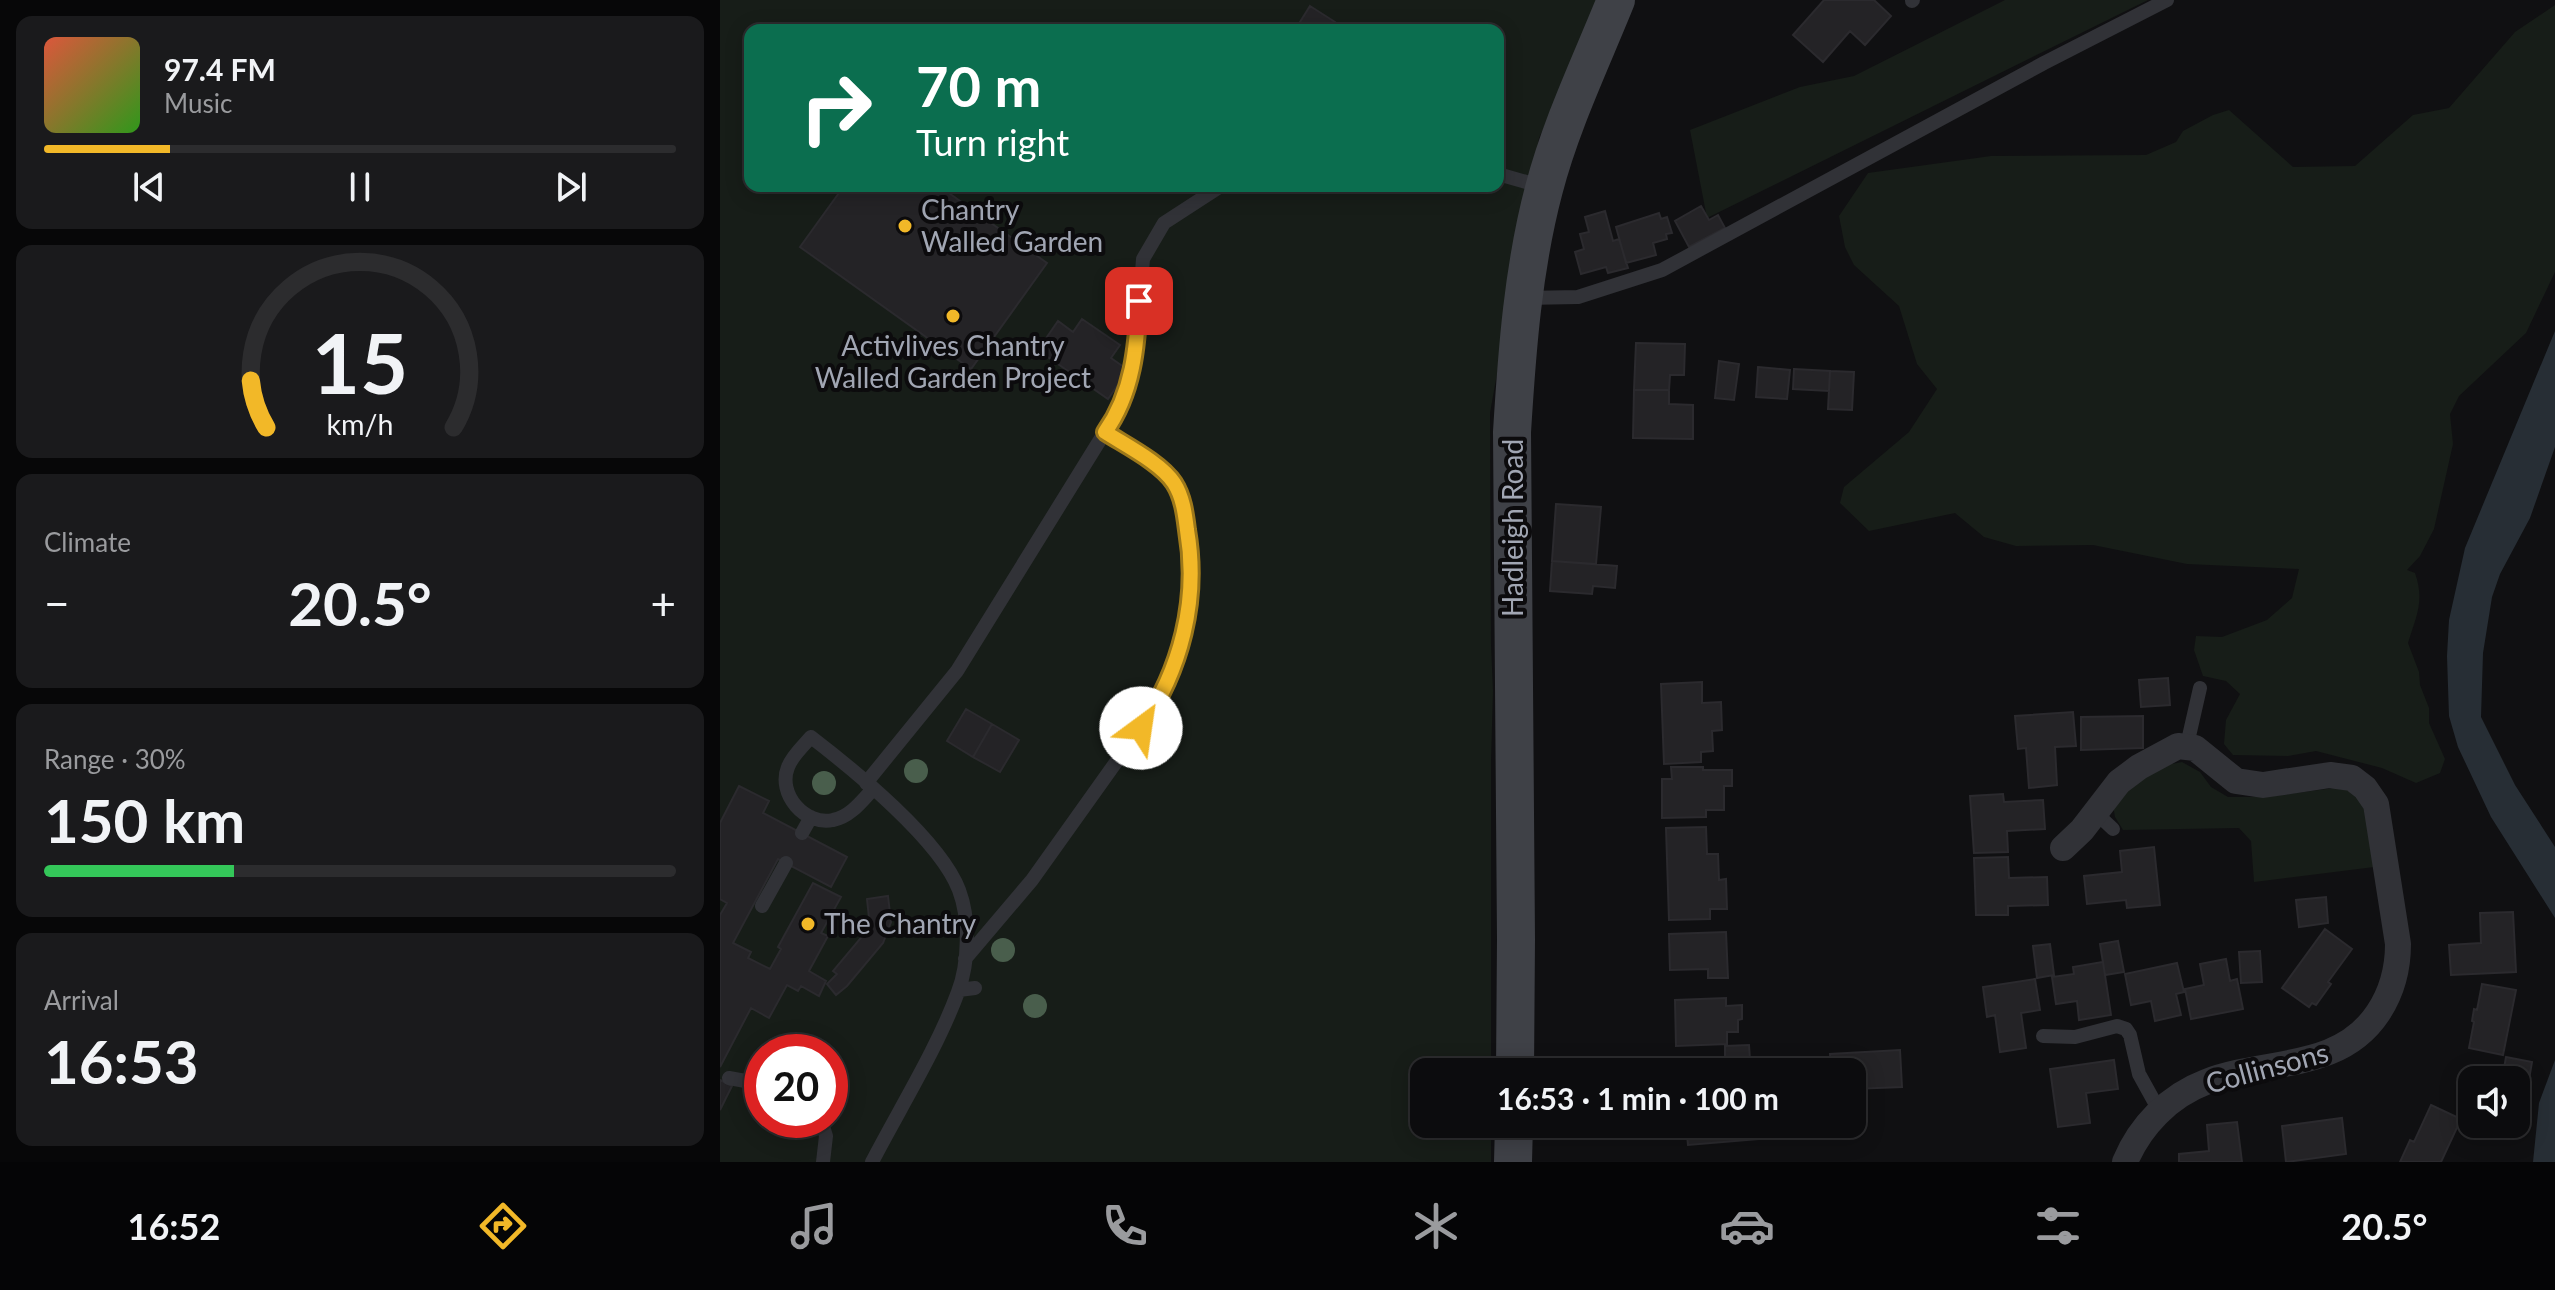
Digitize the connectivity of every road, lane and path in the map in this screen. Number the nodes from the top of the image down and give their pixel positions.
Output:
1 (1616, 0) edge
2 (2167, 0) edge
3 (1504, 176) edge
4 (1544, 187) junction
5 (1212, 192) edge
6 (1525, 298) junction
7 (1105, 432) junction
8 (2200, 688) dead end
9 (2187, 745) junction
10 (869, 786) junction
11 (811, 817) junction
12 (802, 833) dead end
13 (2063, 848) dead end
14 (786, 863) dead end
15 (762, 906) dead end
16 (965, 959) junction
17 (975, 988) dead end
18 (959, 990) junction
19 (2043, 1036) dead end
20 (1515, 1058) edge
21 (729, 1078) dead end
22 (744, 1081) edge
23 (2160, 1112) junction
24 (826, 1138) edge
25 (1514, 1138) edge
26 (823, 1162) edge
27 (872, 1162) edge
28 (1513, 1162) edge
29 (2125, 1162) edge

1 - 4 street, Hadleigh Road
2 - 6 lane
3 - 4 lane
4 - 6 street, Hadleigh Road
5 - 7 lane
6 - 20 street, Hadleigh Road
7 - 10 lane
7 - 16 lane
8 - 9 lane
9 - 13 street
9 - 23 street, Collinsons
10 - 11 lane
10 - 11 lane
10 - 16 lane
11 - 12 lane
14 - 15 lane
16 - 18 lane
17 - 18 lane
18 - 27 lane
19 - 23 lane
21 - 22 lane
23 - 29 street, Collinsons
24 - 26 lane
25 - 28 street

